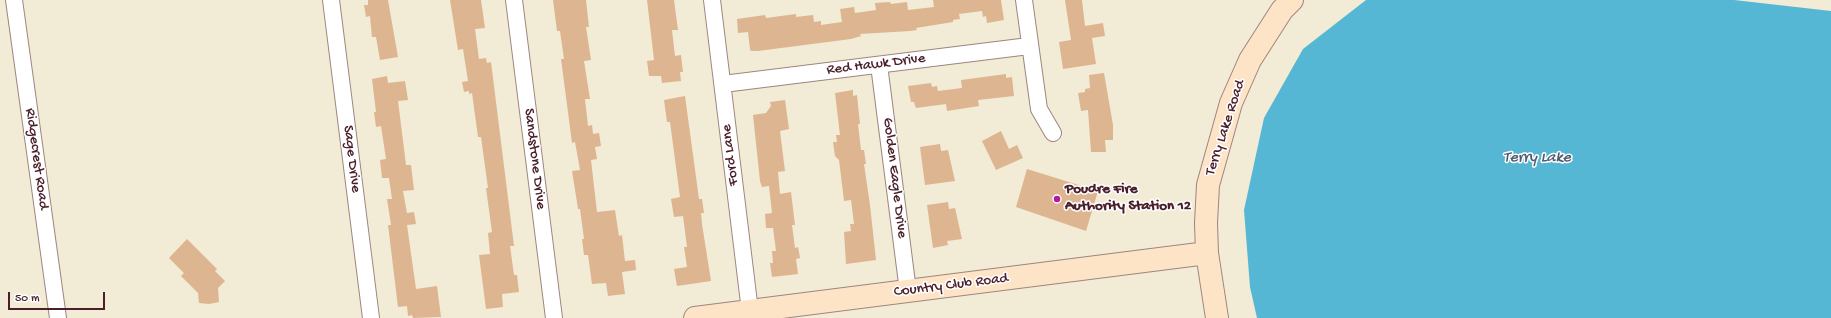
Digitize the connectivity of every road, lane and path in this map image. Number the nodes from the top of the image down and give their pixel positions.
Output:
1 (14, 0) edge
2 (331, 0) edge
3 (514, 0) edge
4 (712, 0) edge
5 (1024, 0) edge
6 (1292, 0) edge
7 (1029, 46) junction
8 (879, 65) junction
9 (723, 84) junction
10 (1053, 133) dead end
11 (1207, 253) junction
12 (908, 291) junction
13 (750, 311) junction
14 (58, 318) edge
15 (371, 318) edge
16 (554, 318) edge
17 (695, 318) edge
18 (1217, 318) edge

1 - 14 street, Ridgecrest Road
2 - 15 street, Sage Drive
3 - 16 street, Sandstone Drive
4 - 9 street, Ford Lane
5 - 7 street
6 - 11 street, Terry Lake Road
7 - 8 street, Red Hawk Drive
7 - 10 street
8 - 9 street, Red Hawk Drive
8 - 12 street, Golden Eagle Drive
9 - 13 street, Ford Lane
11 - 12 street, Country Club Road
11 - 18 street, Terry Lake Road
12 - 13 street, Country Club Road
13 - 17 street, Country Club Road

